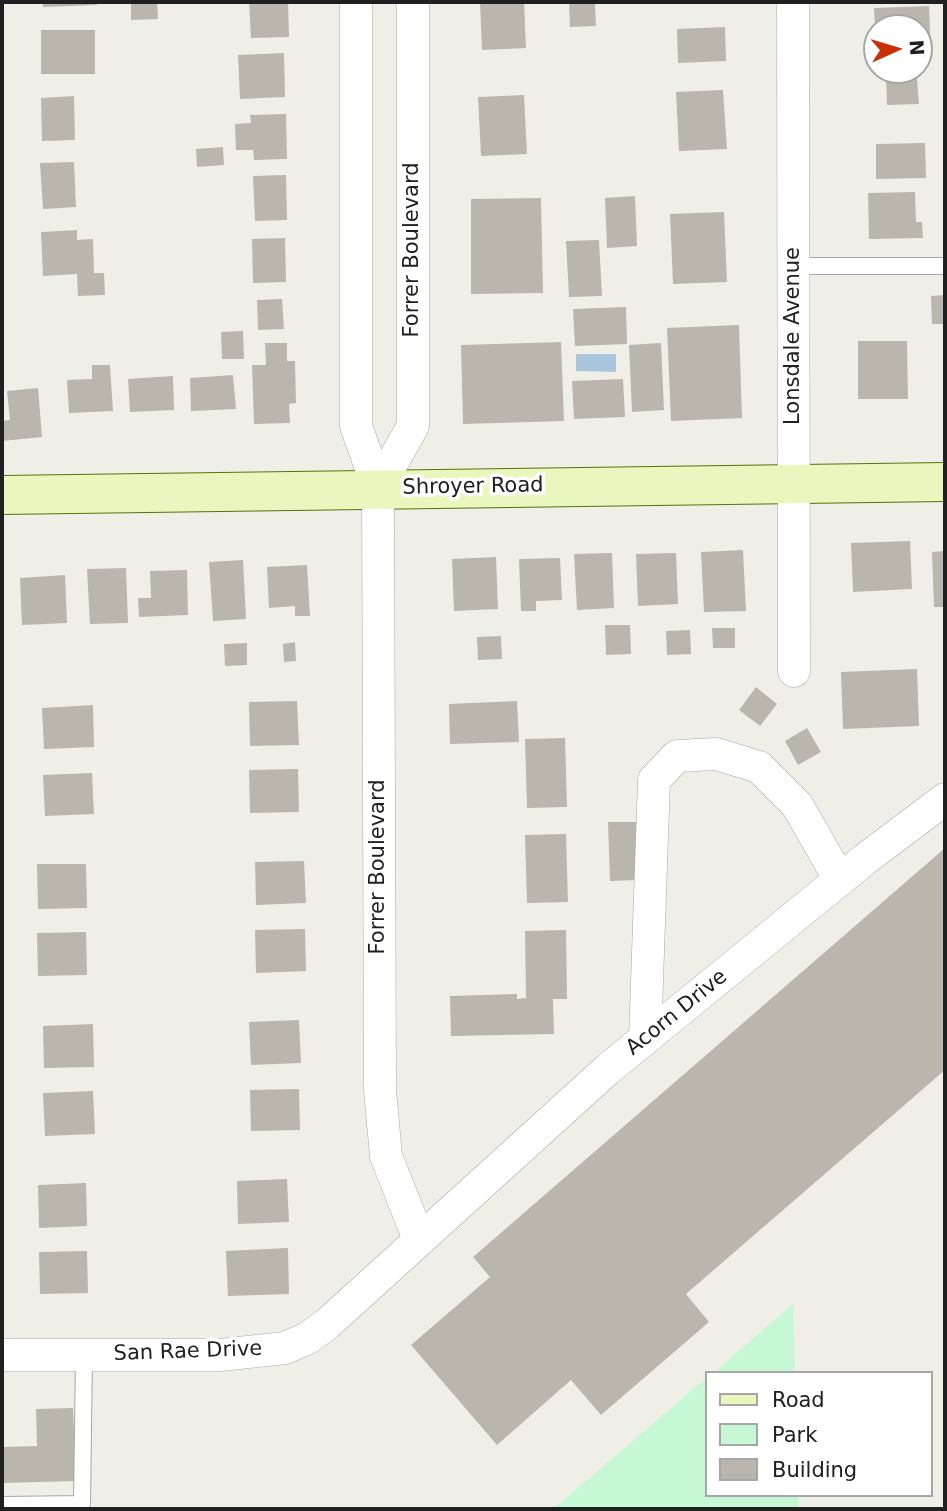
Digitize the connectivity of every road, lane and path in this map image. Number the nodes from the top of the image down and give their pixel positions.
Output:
1 (356, 2) edge
2 (412, 2) edge
3 (793, 2) edge
4 (795, 266) junction
5 (945, 266) edge
6 (793, 482) junction
7 (945, 482) edge
8 (378, 488) junction
9 (2, 495) edge
10 (794, 671) dead end
11 (945, 799) edge
12 (840, 880) junction
13 (645, 1039) junction
14 (419, 1239) junction
15 (2, 1354) edge
16 (84, 1355) junction
17 (2, 1506) edge

1 - 8 street, Forrer Boulevard
2 - 8 street, Forrer Boulevard
3 - 4 street, Lonsdale Avenue
4 - 5 lane
4 - 6 street, Lonsdale Avenue
6 - 7 main road, Shroyer Road
6 - 8 main road, Shroyer Road
6 - 10 street, Lonsdale Avenue
8 - 9 main road, Shroyer Road
8 - 14 street, Forrer Boulevard
11 - 12 street, Acorn Drive
12 - 13 street, Acorn Drive
12 - 13 street
13 - 14 street, Acorn Drive
14 - 16 street, San Rae Drive
15 - 16 street, San Rae Drive
16 - 17 lane

